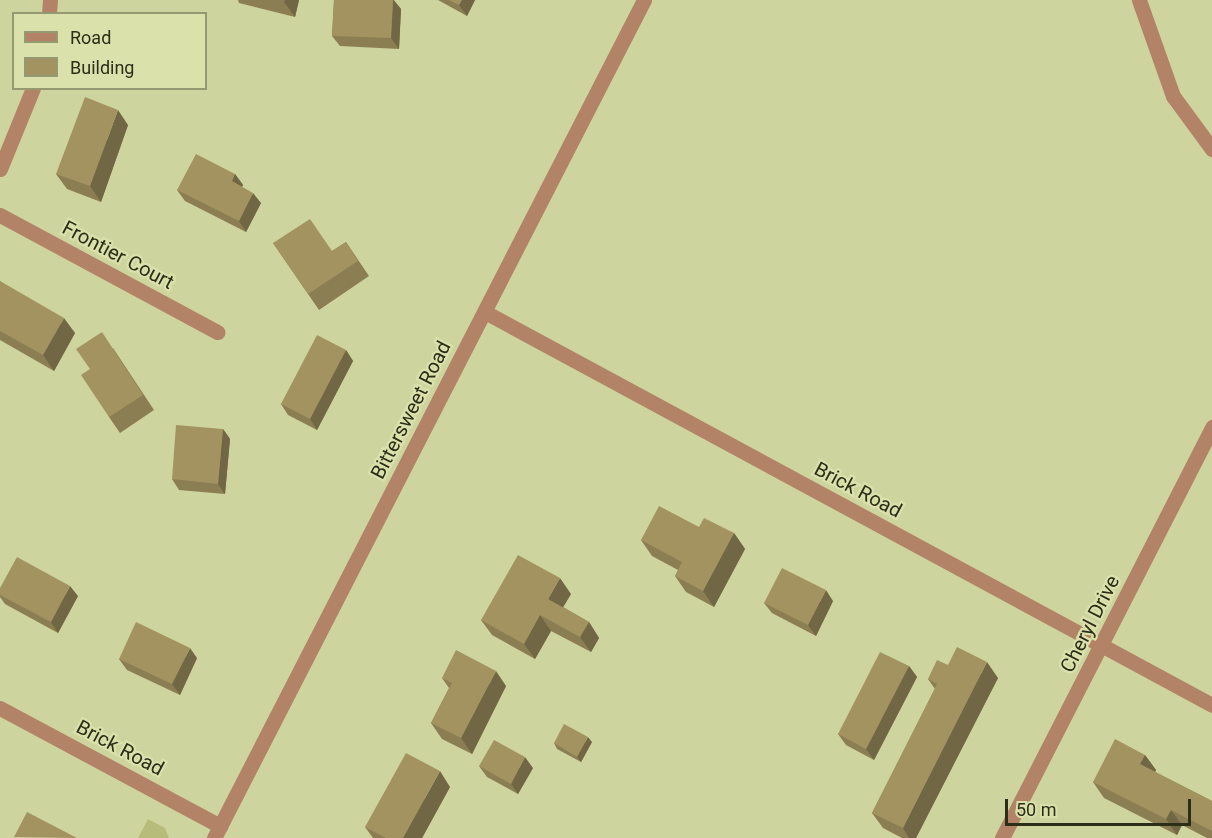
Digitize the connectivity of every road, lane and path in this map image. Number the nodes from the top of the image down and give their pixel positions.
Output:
1 (644, 0) edge
2 (1139, 0) edge
3 (32, 90) edge
4 (1212, 149) edge
5 (0, 169) edge
6 (0, 215) edge
7 (485, 312) junction
8 (217, 332) dead end
9 (1212, 427) edge
10 (1103, 645) junction
11 (1212, 705) edge
12 (0, 708) edge
13 (217, 832) edge
14 (1002, 838) edge

1 - 7 street, Bittersweet Road
2 - 4 street
3 - 5 street
6 - 8 street, Frontier Court
7 - 10 street, Brick Road
7 - 13 street, Bittersweet Road
9 - 10 street, Cheryl Drive
10 - 11 street, Brick Road
10 - 14 street, Cheryl Drive
12 - 13 street, Brick Road

